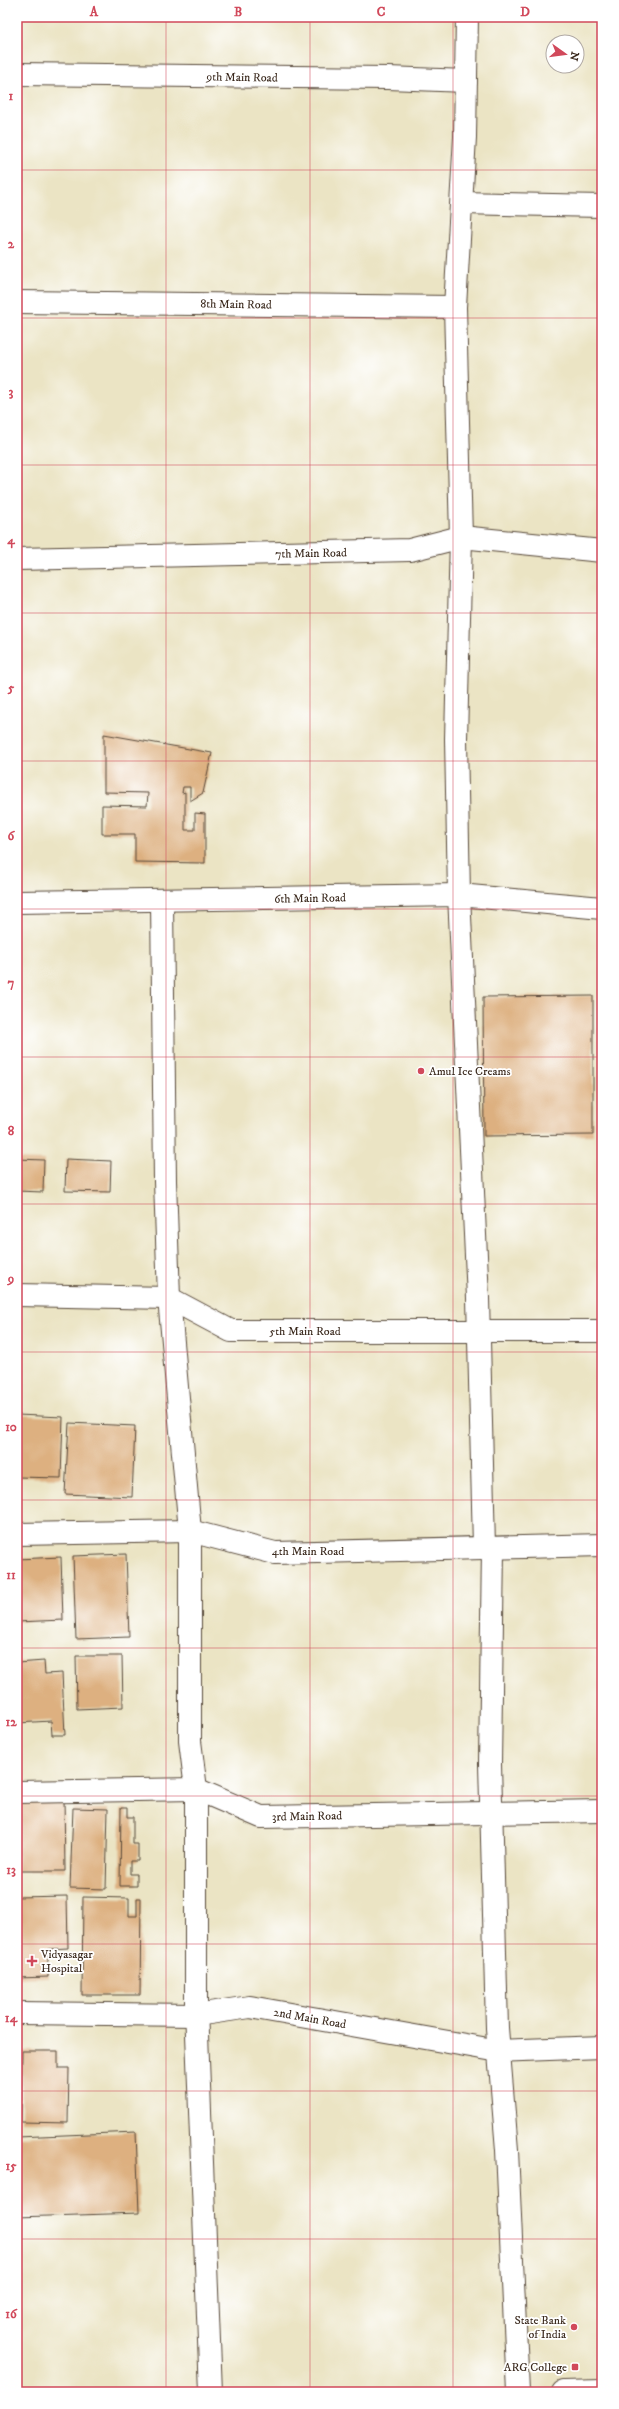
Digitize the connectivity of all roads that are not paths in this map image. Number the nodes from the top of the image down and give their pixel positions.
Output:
1 (467, 17) edge
2 (17, 74) edge
3 (466, 81) junction
4 (462, 203) junction
5 (602, 206) edge
6 (17, 302) edge
7 (455, 307) junction
8 (460, 537) junction
9 (602, 551) edge
10 (17, 559) edge
11 (459, 895) junction
12 (162, 901) junction
13 (17, 902) edge
14 (602, 908) edge
15 (17, 1295) edge
16 (169, 1298) junction
17 (479, 1332) junction
18 (602, 1332) edge
19 (190, 1531) junction
20 (17, 1534) edge
21 (602, 1545) edge
22 (493, 1548) junction
23 (196, 1790) junction
24 (17, 1792) edge
25 (602, 1811) edge
26 (492, 1813) junction
27 (17, 2013) edge
28 (196, 2015) junction
29 (602, 2048) edge
30 (499, 2051) junction
31 (602, 2391) edge
32 (211, 2392) edge
33 (518, 2392) edge
34 (563, 2392) edge

1 - 3 street
2 - 3 street, 9th Main Road
3 - 4 street
4 - 5 street
4 - 7 street
6 - 7 street, 8th Main Road
7 - 8 street
8 - 9 street, 7th Main Road
8 - 10 street, 7th Main Road
8 - 11 street
11 - 12 street, 6th Main Road
11 - 14 street, 6th Main Road
11 - 17 street
12 - 13 street, 6th Main Road
12 - 16 street
15 - 16 street, 5th Main Road
16 - 17 street, 5th Main Road
16 - 19 street
17 - 18 street, 5th Main Road
17 - 22 street
19 - 20 street, 4th Main Road
19 - 22 street, 4th Main Road
19 - 23 street
21 - 22 street, 4th Main Road
22 - 26 street
23 - 24 street, 3rd Main Road
23 - 26 street, 3rd Main Road
23 - 28 street
25 - 26 street, 3rd Main Road
26 - 30 street
27 - 28 street, 2nd Main Road
28 - 30 street, 2nd Main Road
28 - 32 street
29 - 30 street, 2nd Main Road
30 - 33 street
31 - 34 street

